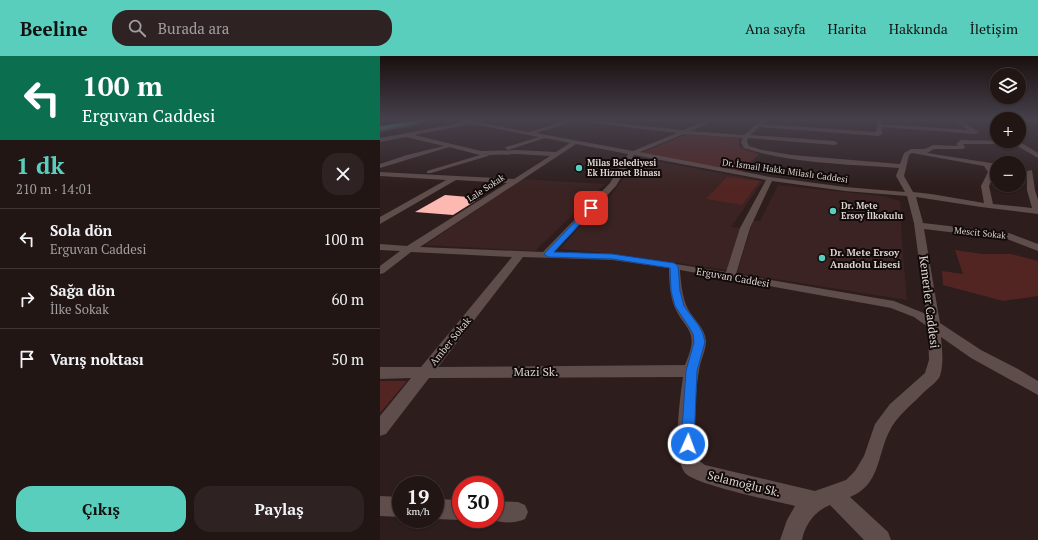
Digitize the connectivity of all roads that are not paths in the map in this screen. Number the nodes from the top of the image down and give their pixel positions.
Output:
1 (434, 143) edge
2 (526, 143) edge
3 (574, 143) joint
4 (658, 143) edge
5 (745, 143) edge
6 (785, 143) edge
7 (835, 143) edge
8 (960, 143) edge
9 (449, 146) junction
10 (1026, 148) edge
11 (834, 151) junction
12 (492, 153) junction
13 (910, 153) junction
14 (556, 154) junction
15 (631, 154) junction
16 (1038, 156) edge
17 (986, 164) junction
18 (990, 165) edge
19 (380, 166) edge
20 (903, 166) junction
21 (1031, 171) edge
22 (380, 174) edge
23 (421, 175) junction
24 (456, 177) junction
25 (770, 179) junction
26 (515, 181) junction
27 (912, 195) junction
28 (989, 206) junction
29 (1038, 211) edge
30 (380, 221) edge
31 (919, 225) junction
32 (380, 247) edge
33 (1038, 248) edge
34 (408, 250) junction
35 (520, 254) junction
36 (548, 254) junction
37 (674, 266) junction
38 (380, 271) edge
39 (730, 276) junction
40 (934, 324) junction
41 (691, 371) junction
42 (380, 373) edge
43 (425, 373) junction
44 (1038, 389) edge
45 (380, 429) edge
46 (824, 497) junction
47 (380, 506) edge
48 (392, 507) edge
49 (504, 511) edge
50 (518, 512) dead end
51 (791, 540) edge
52 (880, 540) edge

1 - 9 street
2 - 12 street
3 - 14 street, Lale Sokak
3 - 15 street, Dr. İsmail Hakkı Milaslı Caddesi
4 - 15 street
5 - 11 street
6 - 11 street
7 - 11 street
8 - 13 street
9 - 12 street
9 - 19 street
10 - 16 street
11 - 20 street
12 - 14 street
12 - 23 street
13 - 17 street
13 - 20 street
14 - 26 street, Lale Sokak
15 - 25 street, Dr. İsmail Hakkı Milaslı Caddesi
15 - 36 street
17 - 18 street
17 - 28 street
20 - 27 street, Kemerler Caddesi
21 - 29 street
22 - 23 street
23 - 24 street
24 - 26 street
24 - 30 street
25 - 27 street, Dr. İsmail Hakkı Milaslı Caddesi
25 - 39 street
26 - 34 street, Lale Sokak
27 - 28 street, Dr. İsmail Hakkı Milaslı Caddesi
27 - 31 street, Kemerler Caddesi
28 - 29 street, Dr. İsmail Hakkı Milaslı Caddesi
31 - 33 street, Mescit Sokak
31 - 40 street, Kemerler Caddesi
32 - 34 street, Erguvan Caddesi
34 - 35 street, Erguvan Caddesi
34 - 38 street, Lale Sokak
35 - 36 street, Erguvan Caddesi
35 - 43 street, Amber Sokak
36 - 37 street, Erguvan Caddesi
37 - 39 street, Erguvan Caddesi
37 - 41 street, Selamoğlu Sk.
39 - 40 street, Erguvan Caddesi
40 - 44 street, Erguvan Caddesi
40 - 46 street, Kemerler Caddesi
41 - 43 street, Mazi Sk.
41 - 46 street, Selamoğlu Sk.
42 - 43 street, Mazi Sk.
43 - 45 street, Amber Sokak
46 - 51 street, Kemerler Caddesi
46 - 52 street
47 - 48 street
49 - 50 street

